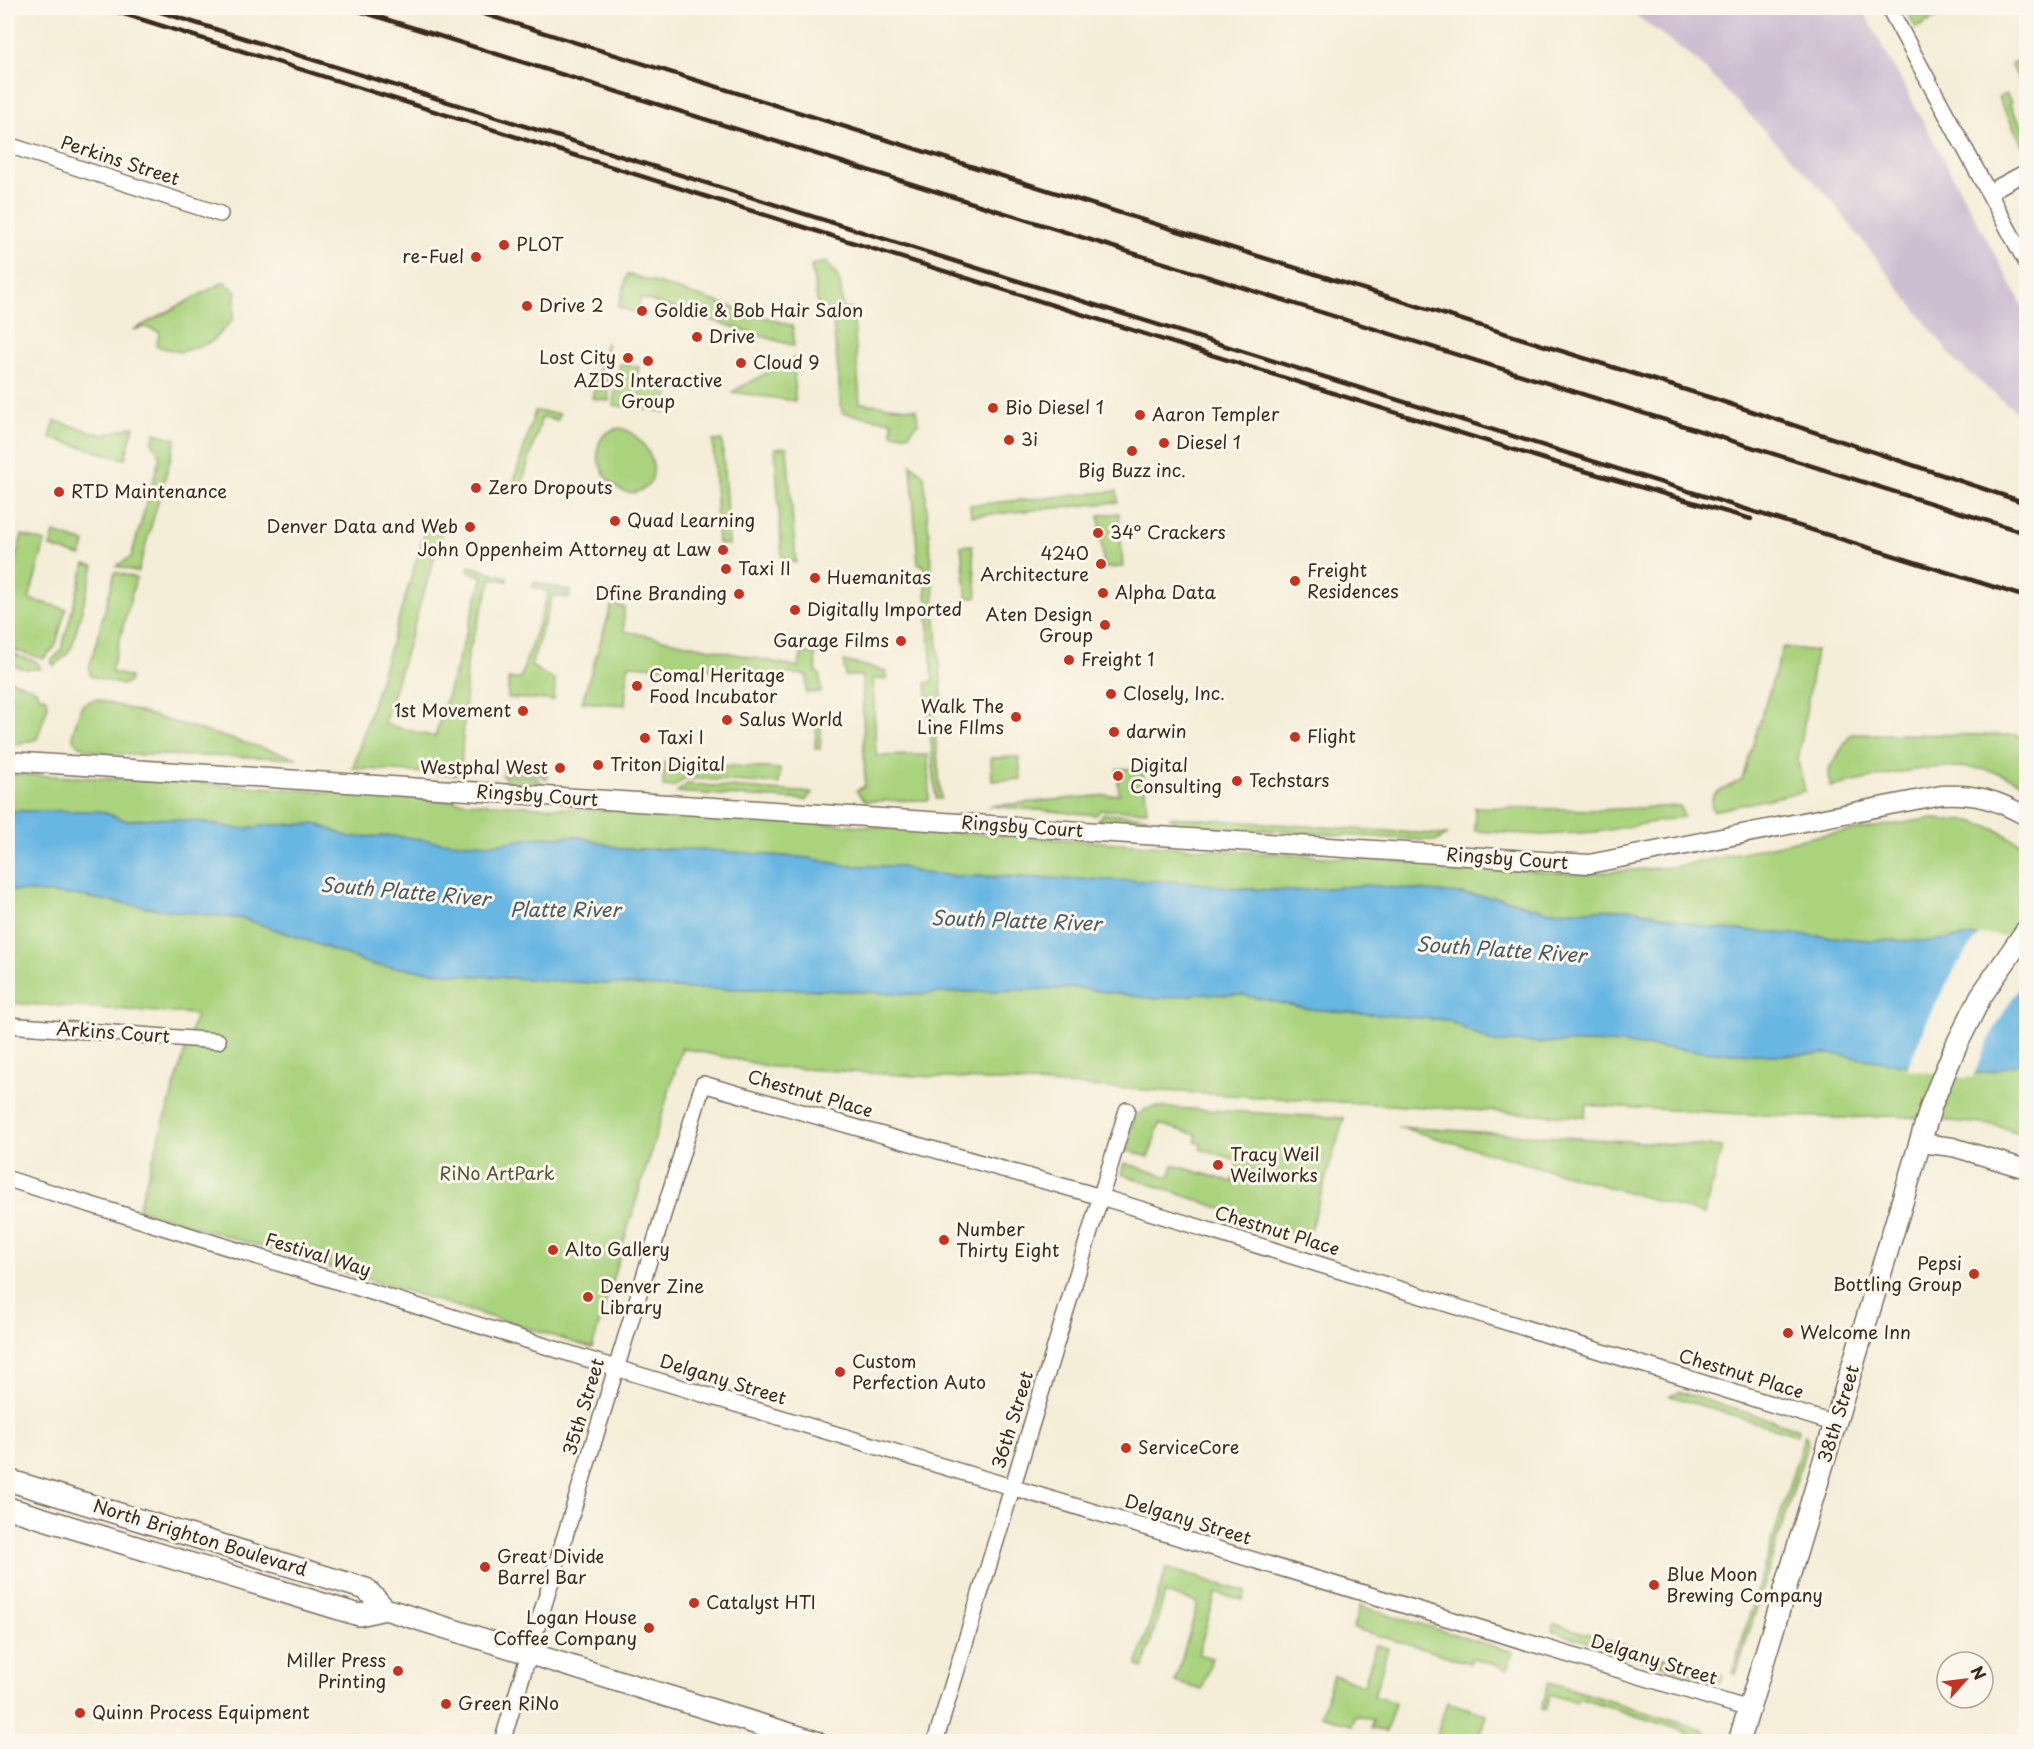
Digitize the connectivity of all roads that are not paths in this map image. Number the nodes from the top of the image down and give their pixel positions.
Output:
1 (1889, 8) edge
2 (8, 145) edge
3 (2026, 172) edge
4 (1989, 192) junction
5 (220, 214) dead end
6 (2026, 262) edge
7 (8, 761) edge
8 (2026, 816) edge
9 (2026, 931) edge
10 (8, 1025) edge
11 (218, 1041) dead end
12 (703, 1084) joint
13 (1127, 1110) dead end
14 (1920, 1143) junction
15 (2026, 1169) edge
16 (8, 1179) edge
17 (1101, 1197) junction
18 (616, 1368) junction
19 (1836, 1424) junction
20 (8, 1480) edge
21 (1012, 1487) junction
22 (8, 1508) edge
23 (385, 1609) junction
24 (529, 1654) junction
25 (1749, 1709) junction
26 (502, 1742) edge
27 (816, 1742) edge
28 (935, 1742) edge
29 (1740, 1742) edge

1 - 4 street
2 - 5 street, Perkins Street
3 - 4 street
4 - 6 street
7 - 8 street, Ringsby Court
9 - 14 main road, 38th Street
10 - 11 street, Arkins Court
12 - 17 street, Chestnut Place
12 - 18 street, 35th Street
13 - 17 street, 36th Street
14 - 15 street
14 - 19 main road, 38th Street
16 - 18 street, Festival Way
17 - 19 street, Chestnut Place
17 - 21 street, 36th Street
18 - 21 street, Delgany Street
18 - 24 street, 35th Street
19 - 25 main road, 38th Street
20 - 23 main road, North Brighton Boulevard
21 - 25 street, Delgany Street
21 - 28 street, 36th Street
22 - 23 main road, North Brighton Boulevard
23 - 24 main road, North Brighton Boulevard
24 - 26 street, 35th Street
24 - 27 main road, North Brighton Boulevard
25 - 29 main road, 38th Street

